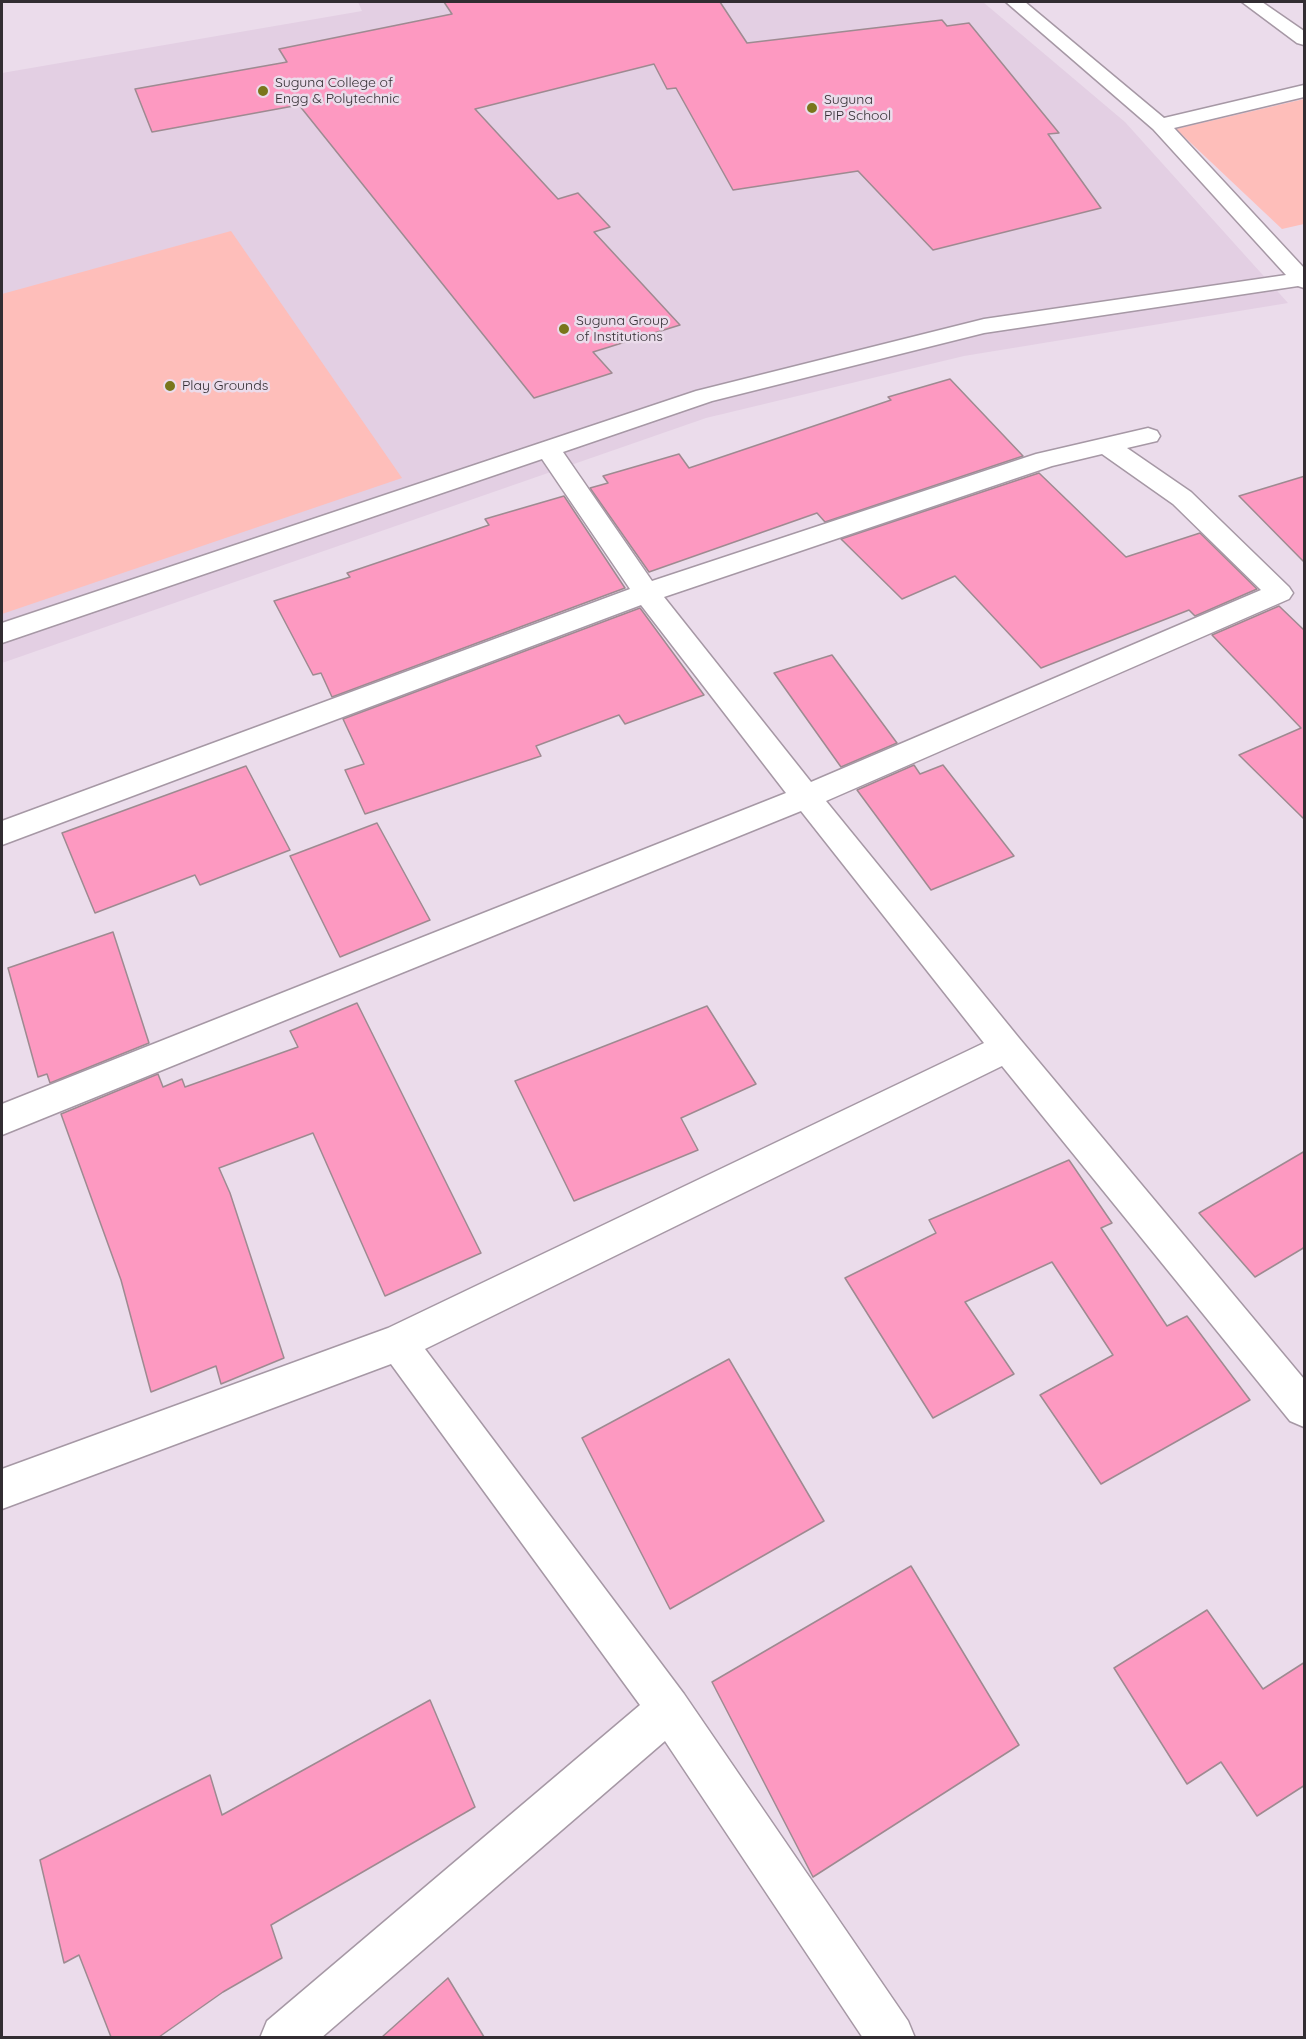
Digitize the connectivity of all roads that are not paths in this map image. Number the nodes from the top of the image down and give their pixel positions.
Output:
1 (1015, 2) edge
2 (1251, 2) edge
3 (1305, 39) edge
4 (1305, 91) edge
5 (1160, 125) junction
6 (1303, 280) edge
7 (1148, 436) dead end
8 (1106, 445) junction
9 (548, 449) junction
10 (646, 593) junction
11 (2, 633) edge
12 (806, 797) junction
13 (2, 833) edge
14 (1007, 1048) junction
15 (2, 1120) edge
16 (398, 1343) junction
17 (1305, 1408) edge
18 (2, 1490) edge
19 (669, 1709) junction
20 (284, 2037) edge
21 (891, 2037) edge

1 - 5 street
2 - 3 street
4 - 5 street
5 - 6 street
6 - 9 street
7 - 8 street
8 - 10 street
8 - 12 street
9 - 10 street
9 - 11 street
10 - 12 street
10 - 13 street
12 - 14 street
12 - 15 street
14 - 16 street
14 - 17 street
16 - 18 street
16 - 19 street
19 - 20 street
19 - 21 street

